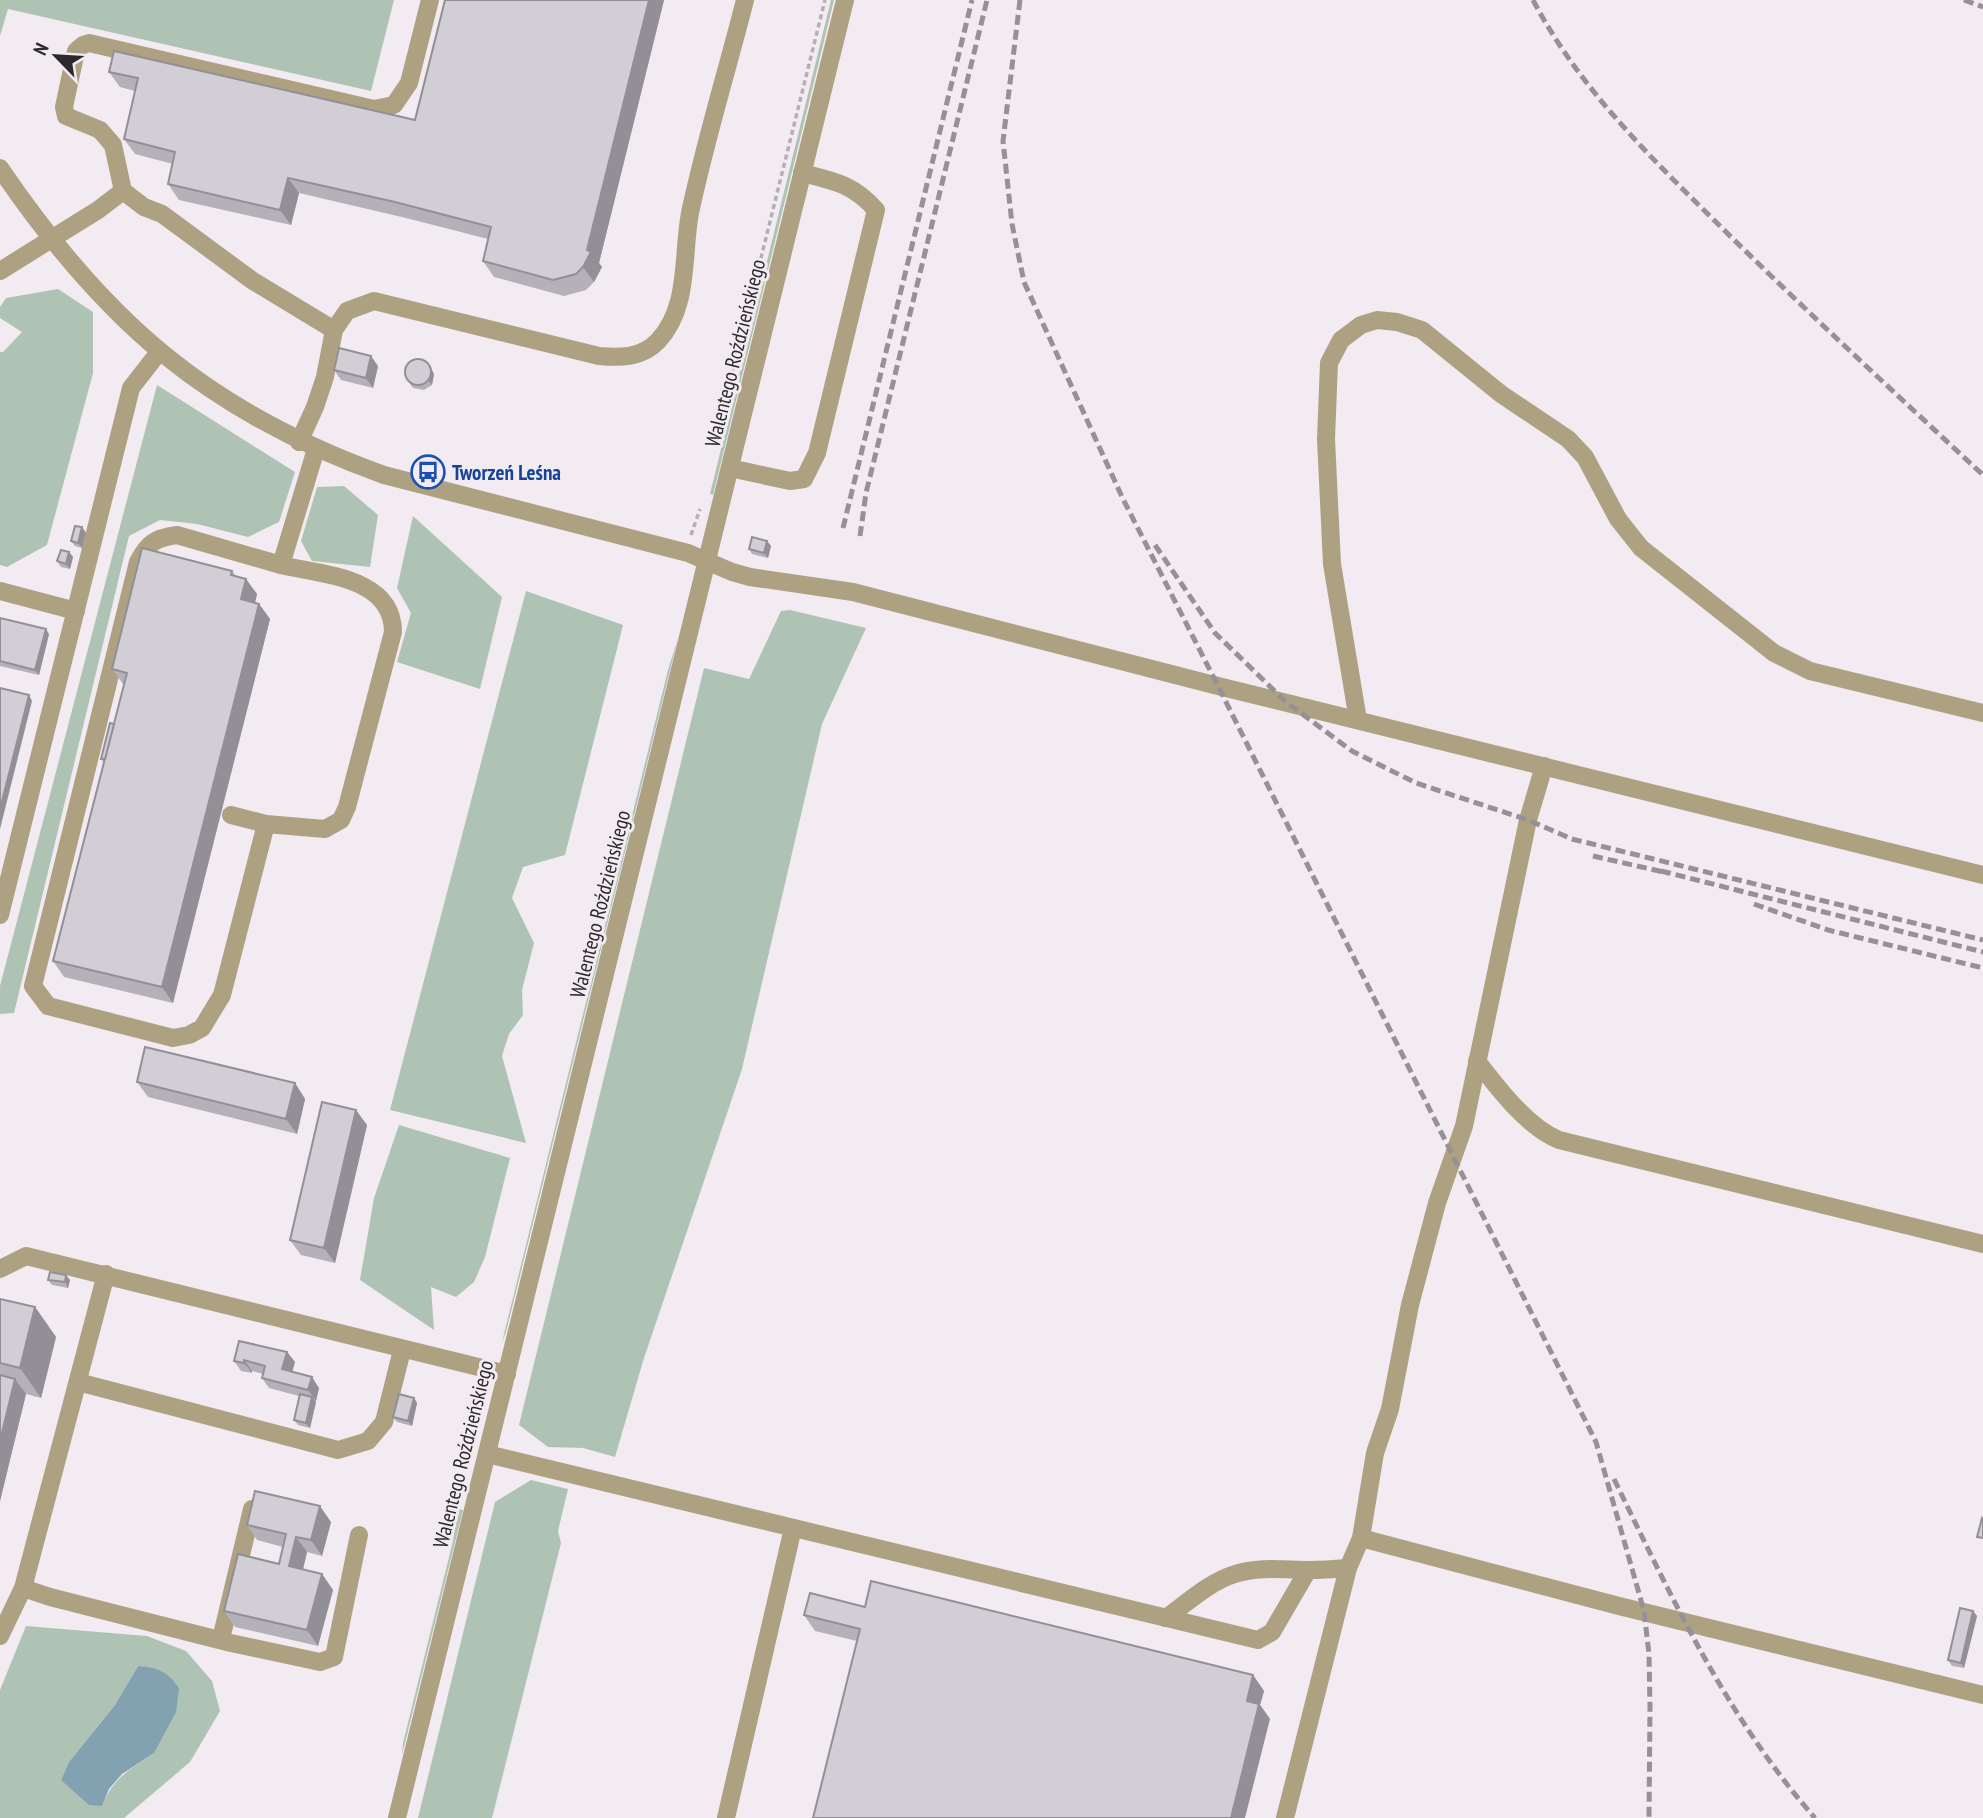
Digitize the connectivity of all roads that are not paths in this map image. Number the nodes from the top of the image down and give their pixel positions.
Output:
1 (430, 0) edge
2 (745, 0) edge
3 (845, 0) edge
4 (0, 168) edge
5 (802, 173) junction
6 (122, 191) junction
7 (51, 238) junction
8 (0, 271) edge
9 (334, 330) junction
10 (159, 352) junction
11 (308, 445) junction
12 (730, 468) junction
13 (708, 561) junction
14 (281, 565) junction
15 (0, 591) edge
16 (76, 611) junction
17 (1982, 709) edge
18 (1358, 720) junction
19 (1544, 766) junction
20 (231, 815) dead end
21 (266, 824) junction
22 (1983, 875) edge
23 (0, 915) edge
24 (1477, 1061) junction
25 (1983, 1244) edge
26 (0, 1269) edge
27 (106, 1274) junction
28 (402, 1350) junction
29 (507, 1374) junction
30 (78, 1382) junction
31 (487, 1454) junction
32 (252, 1509) edge
33 (793, 1528) junction
34 (359, 1535) dead end
35 (1361, 1538) junction
36 (1348, 1568) junction
37 (1308, 1570) junction
38 (23, 1588) junction
39 (1166, 1618) junction
40 (0, 1636) edge
41 (221, 1639) junction
42 (1983, 1695) edge
43 (397, 1818) edge
44 (726, 1818) edge
45 (1285, 1818) edge

1 - 6 street
2 - 9 street
3 - 5 street, Walentego Roździeńskiego
4 - 7 street
5 - 12 street, Walentego Roździeńskiego
5 - 12 street
6 - 7 street
6 - 9 street
7 - 8 street
7 - 10 street
9 - 11 street
10 - 11 street
10 - 16 street
11 - 13 street
11 - 14 street
12 - 13 street, Walentego Roździeńskiego
13 - 18 street
13 - 29 street, Walentego Roździeńskiego
14 - 21 street
14 - 21 street
15 - 16 street
16 - 23 street
17 - 18 street
18 - 19 street
19 - 22 street
19 - 24 street
20 - 21 street
24 - 25 street
24 - 35 street
26 - 27 street
27 - 28 street
27 - 30 street
28 - 29 street
28 - 30 street
29 - 31 street, Walentego Roździeńskiego
30 - 38 street
31 - 33 street
31 - 43 street, Walentego Roździeńskiego
32 - 41 street
33 - 39 street
33 - 44 street
34 - 41 street
35 - 36 street
35 - 42 street
36 - 37 street
36 - 45 street
37 - 39 street
37 - 39 street
38 - 40 street
38 - 41 street

